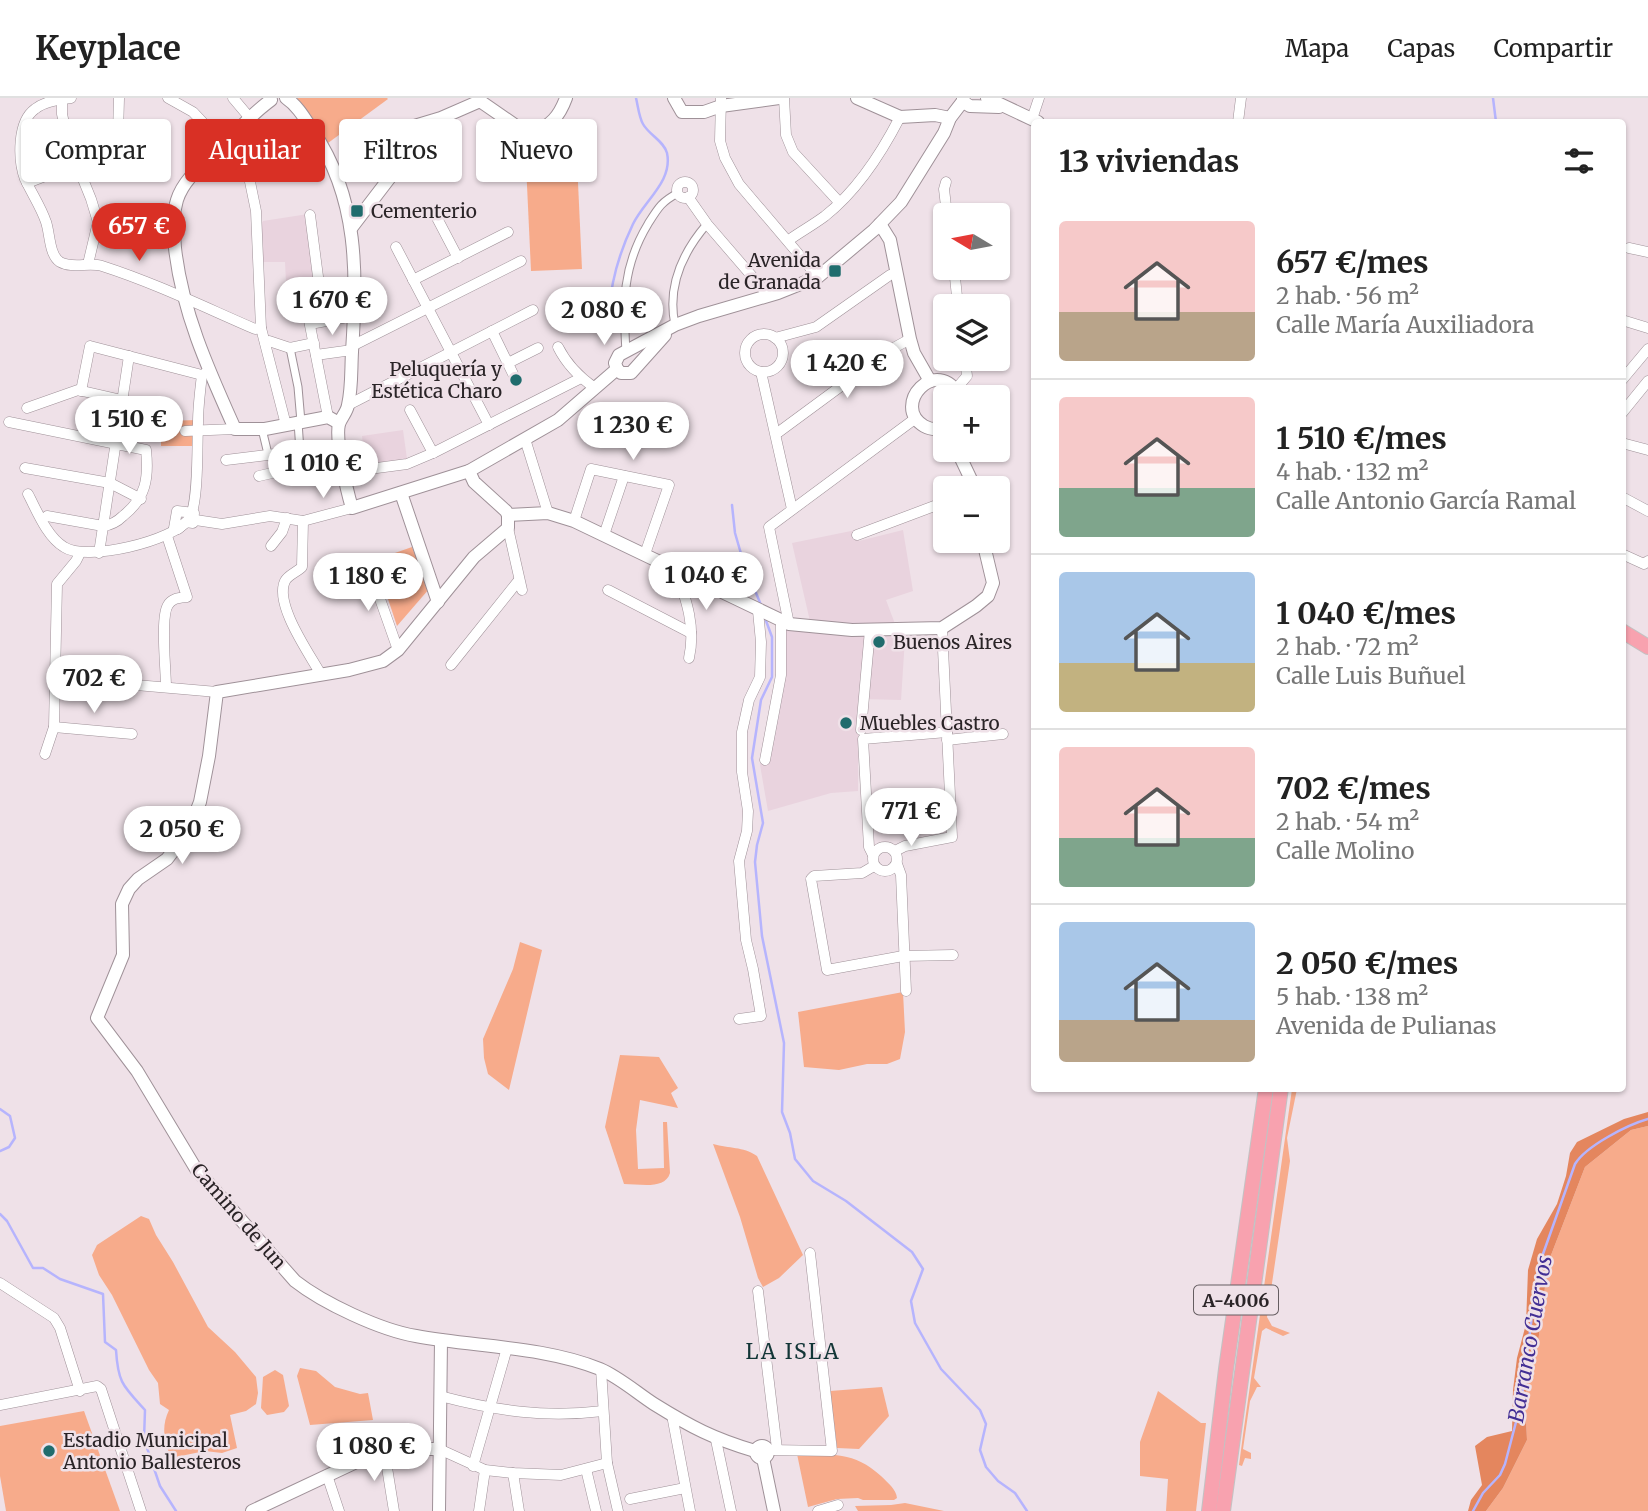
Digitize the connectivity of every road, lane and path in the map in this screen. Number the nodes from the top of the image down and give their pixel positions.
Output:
1 (119, 98) edge
2 (168, 98) edge
3 (233, 98) edge
4 (286, 98) edge
5 (566, 98) edge
6 (674, 98) edge
7 (782, 98) edge
8 (858, 98) edge
9 (987, 98) edge
10 (1040, 98) edge
11 (1241, 98) edge
12 (64, 99) edge
13 (271, 99) edge
14 (721, 102) edge
15 (970, 102) edge
16 (1003, 107) junction
17 (249, 117) joint
18 (901, 117) junction
19 (950, 118) junction
20 (63, 119) edge
21 (119, 119) edge
22 (199, 119) edge
23 (1031, 119) edge
24 (1035, 119) edge
25 (1238, 119) edge
26 (944, 133) junction
27 (84, 182) edge
28 (188, 182) edge
29 (249, 182) edge
30 (946, 182) dead end
31 (27, 183) joint
32 (683, 195) joint
33 (839, 202) junction
34 (946, 203) edge
35 (310, 215) dead end
36 (437, 218) dead end
37 (120, 222) dead end
38 (707, 223) junction
39 (352, 227) junction
40 (877, 227) junction
41 (508, 232) dead end
42 (174, 238) junction
43 (789, 240) junction
44 (397, 247) dead end
45 (1629, 248) dead end
46 (1648, 252) edge
47 (458, 258) junction
48 (521, 261) dead end
49 (88, 264) junction
50 (893, 274) junction
51 (818, 277) junction
52 (414, 280) junction
53 (355, 287) junction
54 (183, 295) junction
55 (769, 296) junction
56 (305, 300) dead end
57 (428, 308) junction
58 (533, 310) dead end
59 (353, 316) junction
60 (1626, 321) edge
61 (310, 324) junction
62 (675, 325) junction
63 (261, 328) junction
64 (1648, 328) edge
65 (492, 331) junction
66 (775, 338) junction
67 (906, 340) junction
68 (265, 342) junction
69 (314, 343) junction
70 (558, 347) dead end
71 (290, 348) junction
72 (352, 348) junction
73 (538, 348) dead end
74 (1648, 349) edge
75 (451, 352) junction
76 (627, 352) junction
77 (316, 355) junction
78 (129, 356) junction
79 (508, 363) junction
80 (637, 365) junction
81 (617, 369) junction
82 (761, 372) junction
83 (206, 373) junction
84 (1626, 375) edge
85 (515, 378) dead end
86 (581, 378) junction
87 (926, 383) junction
88 (1647, 384) edge
89 (950, 385) edge
90 (595, 388) junction
91 (81, 391) junction
92 (123, 400) junction
93 (348, 405) junction
94 (148, 406) dead end
95 (27, 408) dead end
96 (1626, 408) edge
97 (410, 410) dead end
98 (916, 418) junction
99 (333, 420) junction
100 (9, 422) dead end
101 (295, 423) junction
102 (489, 425) junction
103 (235, 429) junction
104 (262, 429) junction
105 (933, 429) edge
106 (198, 430) junction
107 (185, 431) dead end
108 (776, 434) junction
109 (525, 439) junction
110 (116, 444) junction
111 (1626, 444) edge
112 (1648, 450) edge
113 (300, 451) junction
114 (433, 453) junction
115 (268, 454) junction
116 (226, 460) dead end
117 (303, 466) junction
118 (24, 468) dead end
119 (469, 471) junction
120 (343, 472) junction
121 (259, 476) dead end
122 (624, 476) junction
123 (110, 484) junction
124 (401, 493) junction
125 (28, 494) dead end
126 (141, 499) junction
127 (1626, 499) edge
128 (933, 506) edge
129 (352, 509) junction
130 (792, 509) junction
131 (222, 510) dead end
132 (1648, 511) edge
133 (548, 513) junction
134 (47, 516) dead end
135 (191, 517) junction
136 (287, 518) junction
137 (303, 521) junction
138 (574, 521) junction
139 (508, 522) junction
140 (222, 524) junction
141 (103, 526) junction
142 (171, 532) junction
143 (604, 535) junction
144 (857, 535) dead end
145 (271, 546) dead end
146 (80, 553) junction
147 (99, 553) junction
148 (986, 553) edge
149 (645, 554) junction
150 (1626, 556) edge
151 (1646, 563) edge
152 (368, 565) dead end
153 (676, 570) junction
154 (608, 590) dead end
155 (438, 602) junction
156 (758, 611) junction
157 (785, 622) junction
158 (942, 628) junction
159 (870, 630) junction
160 (691, 633) junction
161 (1626, 633) edge
162 (1648, 647) edge
163 (398, 650) junction
164 (689, 659) dead end
165 (451, 665) dead end
166 (320, 673) junction
167 (55, 678) junction
168 (166, 687) junction
169 (217, 692) junction
170 (54, 727) junction
171 (861, 730) dead end
172 (132, 734) dead end
173 (1003, 734) dead end
174 (947, 736) junction
175 (45, 754) dead end
176 (765, 760) dead end
177 (895, 851) junction
178 (873, 855) junction
179 (897, 864) junction
180 (874, 866) junction
181 (953, 955) dead end
182 (903, 956) junction
183 (906, 991) dead end
184 (739, 1019) dead end
185 (1265, 1092) edge
186 (1280, 1092) edge
187 (810, 1253) dead end
188 (0, 1283) edge
189 (758, 1291) dead end
190 (441, 1340) junction
191 (507, 1348) junction
192 (601, 1369) junction
193 (80, 1391) junction
194 (440, 1396) junction
195 (0, 1405) edge
196 (491, 1409) junction
197 (603, 1411) junction
198 (672, 1415) junction
199 (716, 1440) junction
200 (384, 1449) junction
201 (439, 1449) junction
202 (766, 1452) junction
203 (607, 1463) junction
204 (473, 1465) junction
205 (586, 1469) junction
206 (485, 1470) junction
207 (513, 1473) junction
208 (327, 1475) junction
209 (685, 1488) junction
210 (630, 1499) dead end
211 (273, 1506) edge
212 (838, 1506) dead end
213 (141, 1511) edge
214 (252, 1511) edge
215 (339, 1511) edge
216 (394, 1511) edge
217 (439, 1511) edge
218 (479, 1511) edge
219 (519, 1511) edge
220 (596, 1511) edge
221 (618, 1511) edge
222 (690, 1511) edge
223 (731, 1511) edge
224 (774, 1511) edge
225 (818, 1511) edge
226 (1209, 1511) edge
227 (1223, 1511) edge

1 - 21 street
2 - 22 street
3 - 17 street
4 - 13 street
4 - 39 street
5 - 39 street
6 - 14 street
7 - 14 street
7 - 33 street
8 - 18 street
9 - 16 street
10 - 24 street
11 - 25 street
12 - 20 street
12 - 31 street
13 - 17 street
14 - 43 street
15 - 16 street
15 - 19 street
15 - 26 street
16 - 23 street
18 - 19 street
18 - 33 street
19 - 26 street
26 - 40 street
27 - 49 street
28 - 42 street
29 - 63 street
30 - 34 street
31 - 49 street
32 - 38 street
32 - 76 street
33 - 43 street
35 - 53 street
36 - 47 street
37 - 42 street
38 - 55 street
38 - 62 street
39 - 53 street
40 - 50 street
40 - 51 street
41 - 47 street
42 - 54 street
43 - 51 street
44 - 52 street
45 - 46 street
47 - 52 street
48 - 57 street
49 - 54 street
50 - 66 street
50 - 67 street
51 - 55 street
52 - 57 street
53 - 59 street
54 - 63 street
54 - 83 street
55 - 62 street
56 - 61 street
57 - 72 street
57 - 75 street
58 - 65 street
59 - 61 street
59 - 72 street
60 - 64 street
61 - 69 street
62 - 76 street
62 - 80 street
63 - 68 street
65 - 75 street
65 - 79 street
66 - 82 street
66 - 82 street
67 - 87 street
67 - 108 street
68 - 71 street
68 - 101 street
69 - 71 street
69 - 77 street
70 - 86 street
71 - 101 street
72 - 77 street
72 - 93 street
73 - 79 street
74 - 84 street
75 - 93 street
75 - 102 street
76 - 80 street
76 - 81 street
77 - 99 street
78 - 83 street
78 - 91 street
78 - 92 street
79 - 85 street
80 - 81 street
81 - 90 street
82 - 108 street
83 - 103 street
83 - 106 street
86 - 90 street
86 - 102 street
87 - 89 street
87 - 98 street
88 - 96 street
90 - 109 street
91 - 92 street
91 - 95 street
92 - 94 street
92 - 110 street
93 - 99 street
97 - 114 street
98 - 105 street
98 - 130 street
99 - 101 street
99 - 120 street
100 - 110 street
101 - 104 street
101 - 113 street
102 - 114 street
103 - 104 street
103 - 106 street
104 - 115 street
106 - 107 street
106 - 135 street
108 - 130 street
109 - 119 street
109 - 133 street
110 - 123 street
110 - 126 street
111 - 112 street
113 - 115 street
113 - 117 street
114 - 120 street
115 - 116 street
117 - 120 street
117 - 121 street
118 - 123 street
119 - 124 street
119 - 139 street
120 - 129 street
122 - 138 street
122 - 143 street
122 - 149 street
123 - 126 street
123 - 141 street
124 - 129 street
124 - 155 street
125 - 146 street
126 - 141 street
127 - 132 street
128 - 144 street
129 - 137 street
130 - 157 street
131 - 140 street
133 - 138 street
133 - 139 street
134 - 141 street
135 - 140 street
135 - 142 street
136 - 137 street
136 - 140 street
136 - 145 street
137 - 166 street
138 - 143 street
139 - 155 street
139 - 165 street
141 - 147 street
142 - 147 street
142 - 168 street
143 - 149 street
146 - 147 street
146 - 167 street
148 - 158 street
149 - 153 street
150 - 151 street
152 - 163 street
153 - 156 street
153 - 160 street
154 - 160 street
155 - 163 street
156 - 157 street
156 - 184 street
157 - 159 street
157 - 176 street
158 - 159 street
158 - 174 street
159 - 171 street
160 - 164 street
161 - 162 main road
163 - 166 street
166 - 169 street
167 - 168 street
167 - 170 street
168 - 169 street
169 - 190 street, Camino de Jun
170 - 172 street
170 - 175 street
173 - 174 street
174 - 177 street
174 - 178 street
177 - 178 street
177 - 179 street
178 - 180 street
179 - 180 street
179 - 182 street
180 - 182 street
181 - 182 street
182 - 183 street
185 - 226 main road, A-4006
186 - 227 main road, A-4006
187 - 202 street
188 - 193 street
189 - 202 street
190 - 191 street, Camino de Jun
190 - 194 street
191 - 192 street, Camino de Jun
191 - 196 street
192 - 197 street
192 - 198 street, Camino de Jun
193 - 195 street
193 - 213 street
194 - 196 street
194 - 201 street
196 - 197 street
196 - 204 street
197 - 203 street
198 - 199 street, Camino de Jun
198 - 209 street
199 - 202 street, Camino de Jun
199 - 223 street
200 - 201 street
200 - 208 street
200 - 216 street
201 - 204 street
201 - 217 street
202 - 224 street
203 - 205 street
203 - 221 street
204 - 206 street
205 - 207 street
205 - 220 street
206 - 207 street
206 - 218 street
207 - 219 street
208 - 211 street
208 - 215 street
209 - 210 street
209 - 222 street
211 - 214 street
212 - 225 street

